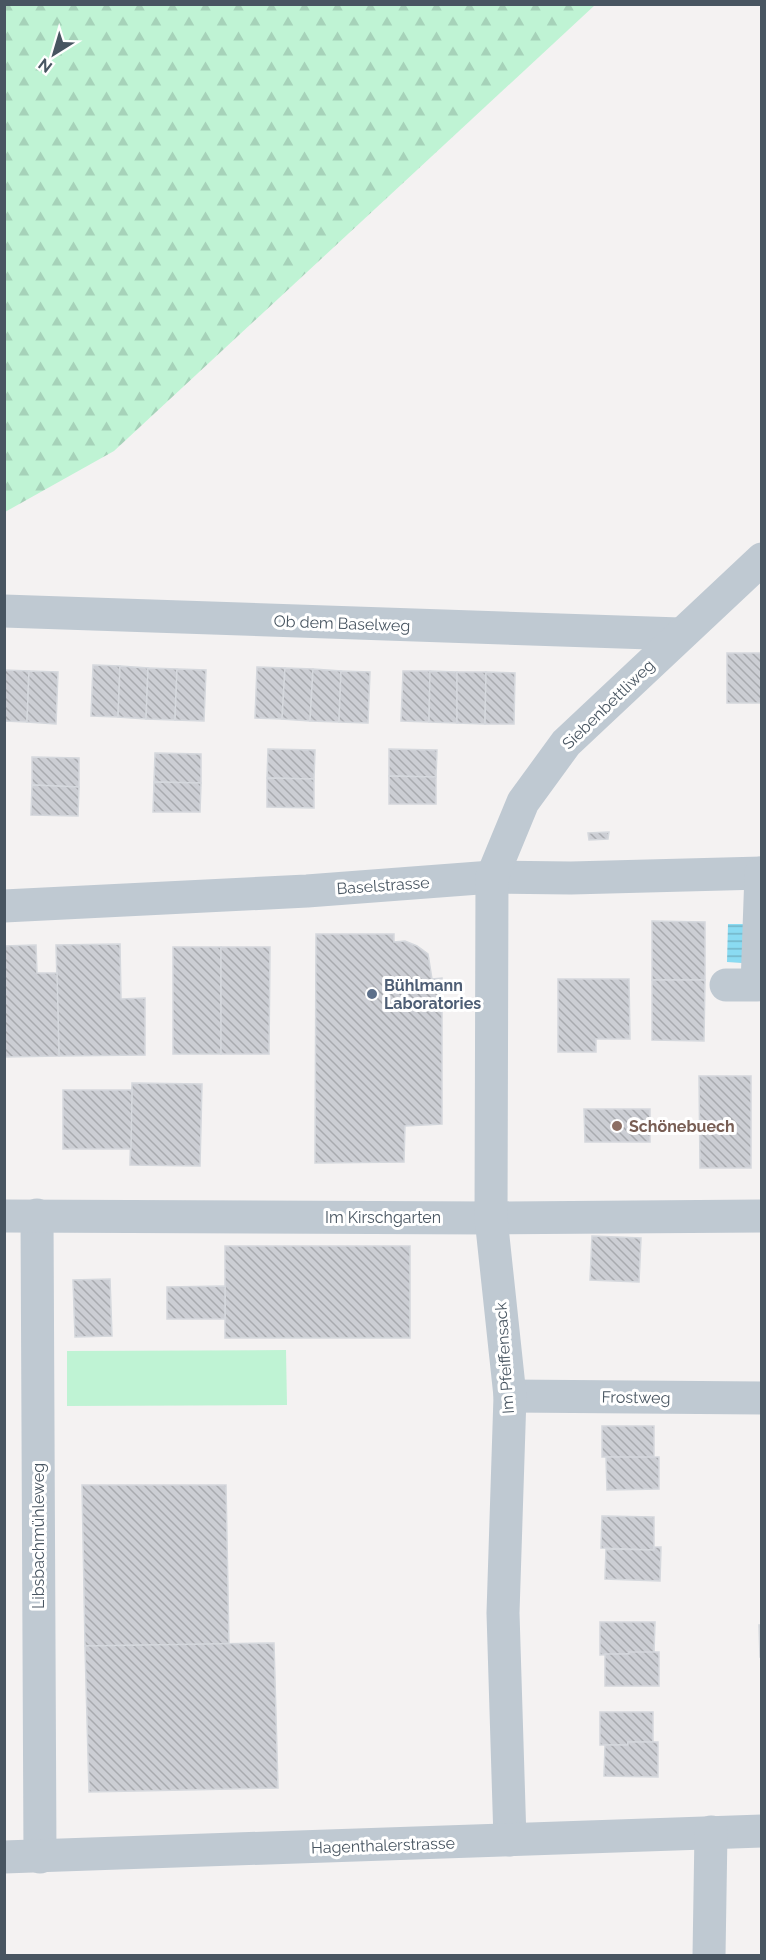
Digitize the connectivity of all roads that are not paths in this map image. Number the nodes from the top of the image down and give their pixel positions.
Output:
1 (754, 573) edge
2 (4, 611) edge
3 (680, 634) junction
4 (761, 873) edge
5 (492, 877) junction
6 (4, 906) edge
7 (726, 985) dead end
8 (37, 1215) junction
9 (4, 1216) edge
10 (762, 1216) edge
11 (491, 1218) junction
12 (510, 1396) junction
13 (762, 1398) edge
14 (762, 1831) edge
15 (711, 1832) junction
16 (510, 1840) junction
17 (4, 1857) edge
18 (40, 1857) junction
19 (710, 1956) edge

1 - 3 street, Siebenbettliweg
2 - 3 street, Ob dem Baselweg
3 - 5 street, Siebenbettliweg
4 - 5 street, Baselstrasse
4 - 7 street
5 - 6 street, Baselstrasse
5 - 11 street, Im Pfeiffensack
8 - 9 street, Im Kirschgarten
8 - 11 street, Im Kirschgarten
8 - 18 street, Libsbachmühleweg
10 - 11 street, Im Kirschgarten
11 - 12 street, Im Pfeiffensack
12 - 13 street, Frostweg
12 - 16 street, Im Pfeiffensack
14 - 15 street, Hagenthalerstrasse
15 - 16 street, Hagenthalerstrasse
15 - 19 street
16 - 18 street, Hagenthalerstrasse
17 - 18 street, Hagenthalerstrasse

